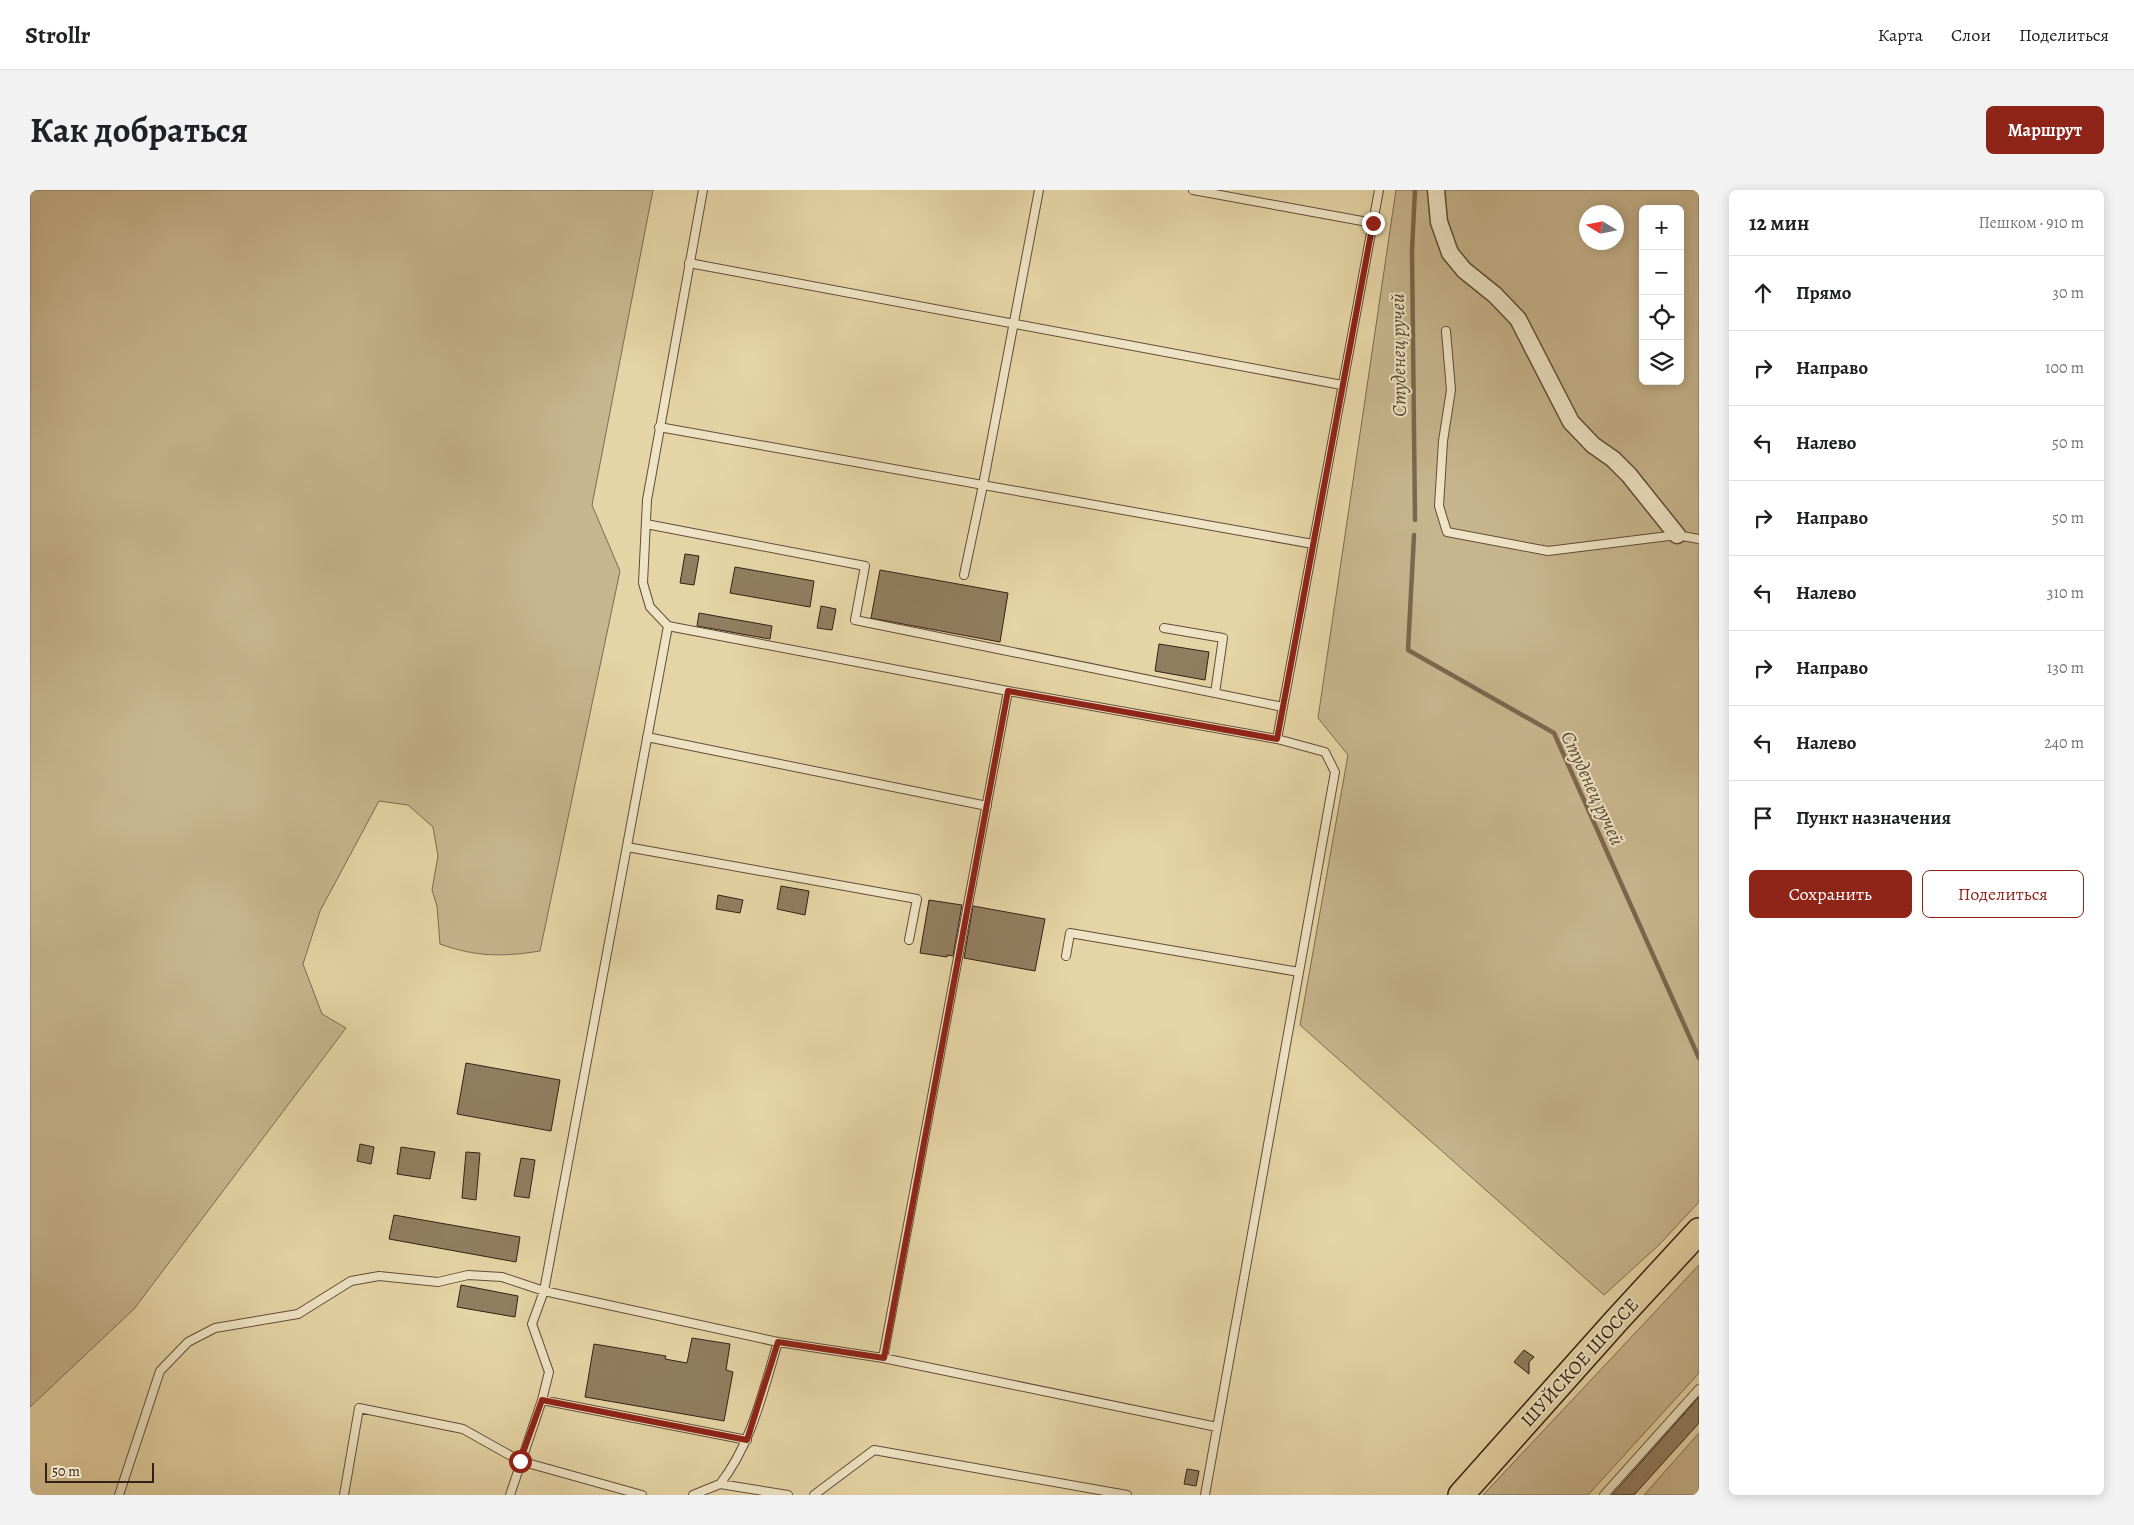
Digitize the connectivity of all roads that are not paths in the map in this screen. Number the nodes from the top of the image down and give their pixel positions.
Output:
1 (703, 190) edge
2 (1039, 190) edge
3 (1193, 190) edge
4 (1379, 190) edge
5 (1436, 190) edge
6 (1373, 223) junction
7 (689, 263) junction
8 (1014, 325) junction
9 (1446, 331) dead end
10 (1342, 385) junction
11 (659, 427) junction
12 (983, 485) junction
13 (646, 524) junction
14 (1677, 535) junction
15 (1699, 539) edge
16 (1313, 544) junction
17 (964, 575) dead end
18 (668, 626) junction
19 (1164, 628) dead end
20 (1008, 691) junction
21 (1215, 693) junction
22 (1283, 707) junction
23 (647, 737) junction
24 (1277, 739) junction
25 (987, 806) junction
26 (627, 847) junction
27 (909, 940) dead end
28 (1066, 956) dead end
29 (1299, 972) junction
30 (1699, 1231) edge
31 (544, 1291) junction
32 (778, 1342) junction
33 (884, 1358) junction
34 (1699, 1389) edge
35 (542, 1400) junction
36 (1217, 1427) junction
37 (747, 1440) junction
38 (520, 1461) junction
39 (720, 1484) junction
40 (119, 1495) edge
41 (344, 1495) edge
42 (510, 1495) edge
43 (642, 1495) edge
44 (693, 1495) edge
45 (788, 1495) edge
46 (814, 1495) edge
47 (1127, 1495) edge
48 (1205, 1495) edge
49 (1461, 1495) edge
50 (1604, 1495) edge

1 - 7 lane
2 - 8 lane
3 - 6 lane
4 - 6 lane
5 - 14 street
6 - 10 lane
7 - 8 lane
7 - 11 lane
8 - 10 lane
8 - 12 lane
9 - 14 lane
10 - 16 lane
11 - 12 lane
11 - 13 lane
12 - 16 lane
12 - 17 lane
13 - 18 lane
13 - 21 lane
14 - 15 lane
16 - 22 lane
18 - 20 lane
18 - 23 lane
19 - 21 lane
20 - 24 lane
20 - 25 lane
21 - 22 lane
22 - 24 lane
23 - 25 lane
23 - 26 lane
24 - 29 lane
25 - 33 lane
26 - 27 lane
26 - 31 lane
28 - 29 lane
29 - 36 lane
30 - 49 main road, ШУЙСКОЕ ШОССЕ
31 - 32 lane
31 - 35 lane
31 - 40 lane
32 - 33 lane
32 - 37 lane
33 - 36 lane
34 - 50 lane
35 - 37 lane
35 - 38 lane
36 - 48 lane
37 - 39 lane
38 - 41 lane
38 - 42 lane
38 - 43 lane
39 - 44 lane
39 - 45 lane
46 - 47 lane

